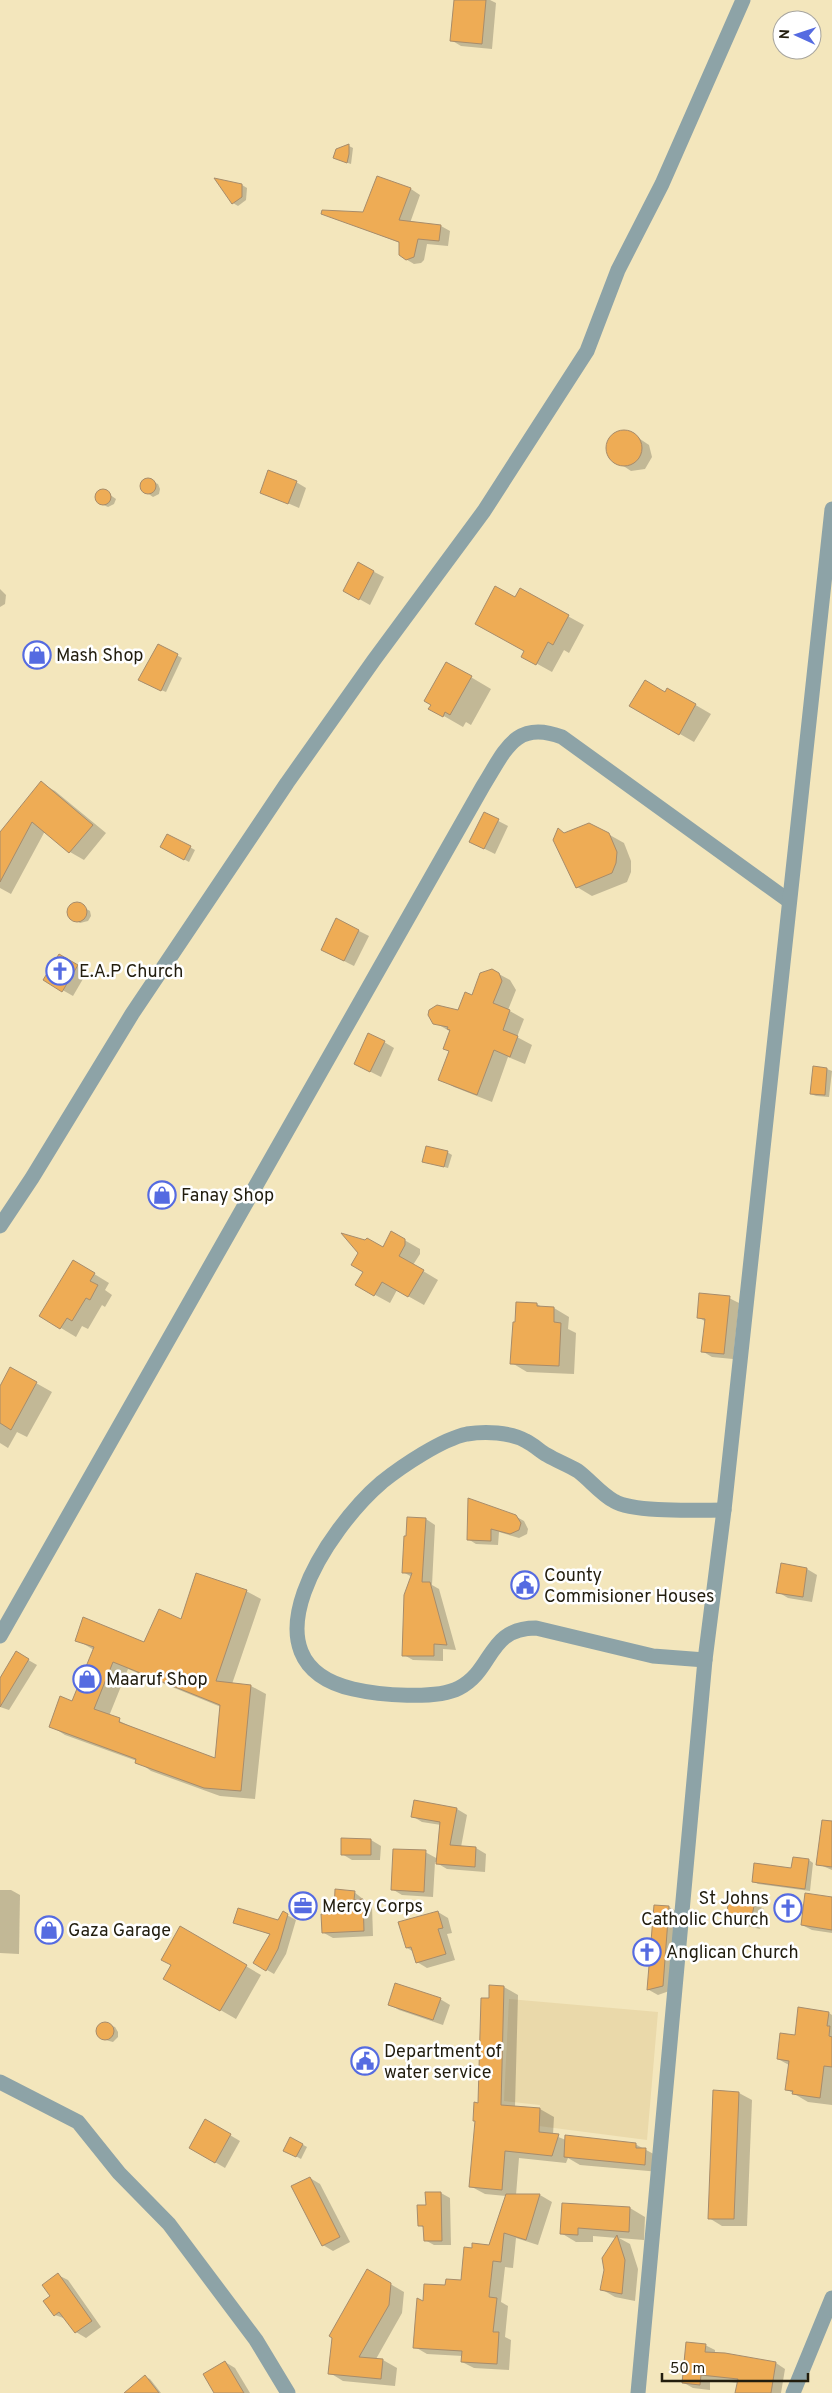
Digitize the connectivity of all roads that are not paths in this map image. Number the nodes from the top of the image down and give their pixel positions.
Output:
1 (743, 0) edge
2 (832, 509) edge
3 (789, 901) junction
4 (0, 1226) edge
5 (724, 1510) junction
6 (0, 1636) edge
7 (705, 1660) junction
8 (0, 2082) edge
9 (832, 2298) edge
10 (288, 2393) edge
11 (638, 2393) edge
12 (793, 2393) edge

1 - 4 street
2 - 3 street
3 - 5 street
3 - 6 street
5 - 7 street
5 - 7 street
7 - 11 street
8 - 10 street
9 - 12 street

